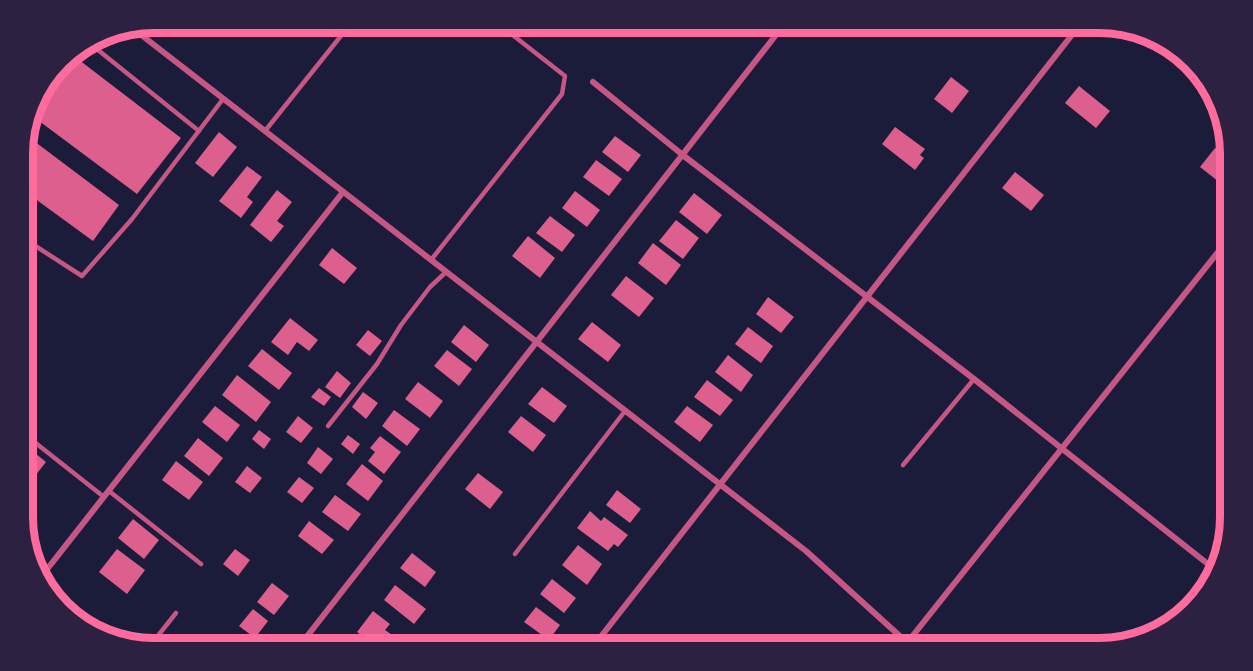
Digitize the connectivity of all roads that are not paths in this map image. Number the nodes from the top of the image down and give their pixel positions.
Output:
1 (343, 33) edge
2 (510, 33) edge
3 (778, 33) edge
4 (1073, 33) edge
5 (139, 34) edge
6 (95, 48) edge
7 (592, 82) dead end
8 (223, 99) junction
9 (199, 130) junction
10 (265, 131) junction
11 (684, 156) junction
12 (343, 192) junction
13 (33, 244) edge
14 (1220, 250) edge
15 (431, 260) junction
16 (446, 272) junction
17 (867, 297) junction
18 (537, 343) junction
19 (974, 379) junction
20 (625, 411) junction
21 (328, 426) dead end
22 (33, 441) edge
23 (1061, 449) junction
24 (903, 465) dead end
25 (720, 485) junction
26 (109, 491) junction
27 (104, 497) junction
28 (515, 554) dead end
29 (201, 564) dead end
30 (1210, 566) edge
31 (45, 572) edge
32 (176, 613) dead end
33 (155, 638) edge
34 (306, 638) edge
35 (600, 638) edge
36 (898, 638) edge
37 (911, 638) edge

1 - 10 lane
2 - 15 lane
3 - 11 street
4 - 17 street
5 - 8 street
6 - 9 lane
7 - 11 street
8 - 9 lane
8 - 10 street
9 - 13 lane
10 - 12 street
11 - 17 street
11 - 18 street
12 - 15 street
12 - 26 street
14 - 23 street
15 - 16 street
16 - 18 street
16 - 21 lane
17 - 19 street
17 - 25 street
18 - 20 street
18 - 34 street
19 - 23 street
19 - 24 lane
20 - 25 street
20 - 28 lane
22 - 27 lane
23 - 30 street
23 - 37 street
25 - 35 street
25 - 36 street
26 - 27 street
26 - 29 lane
27 - 31 street
32 - 33 lane

